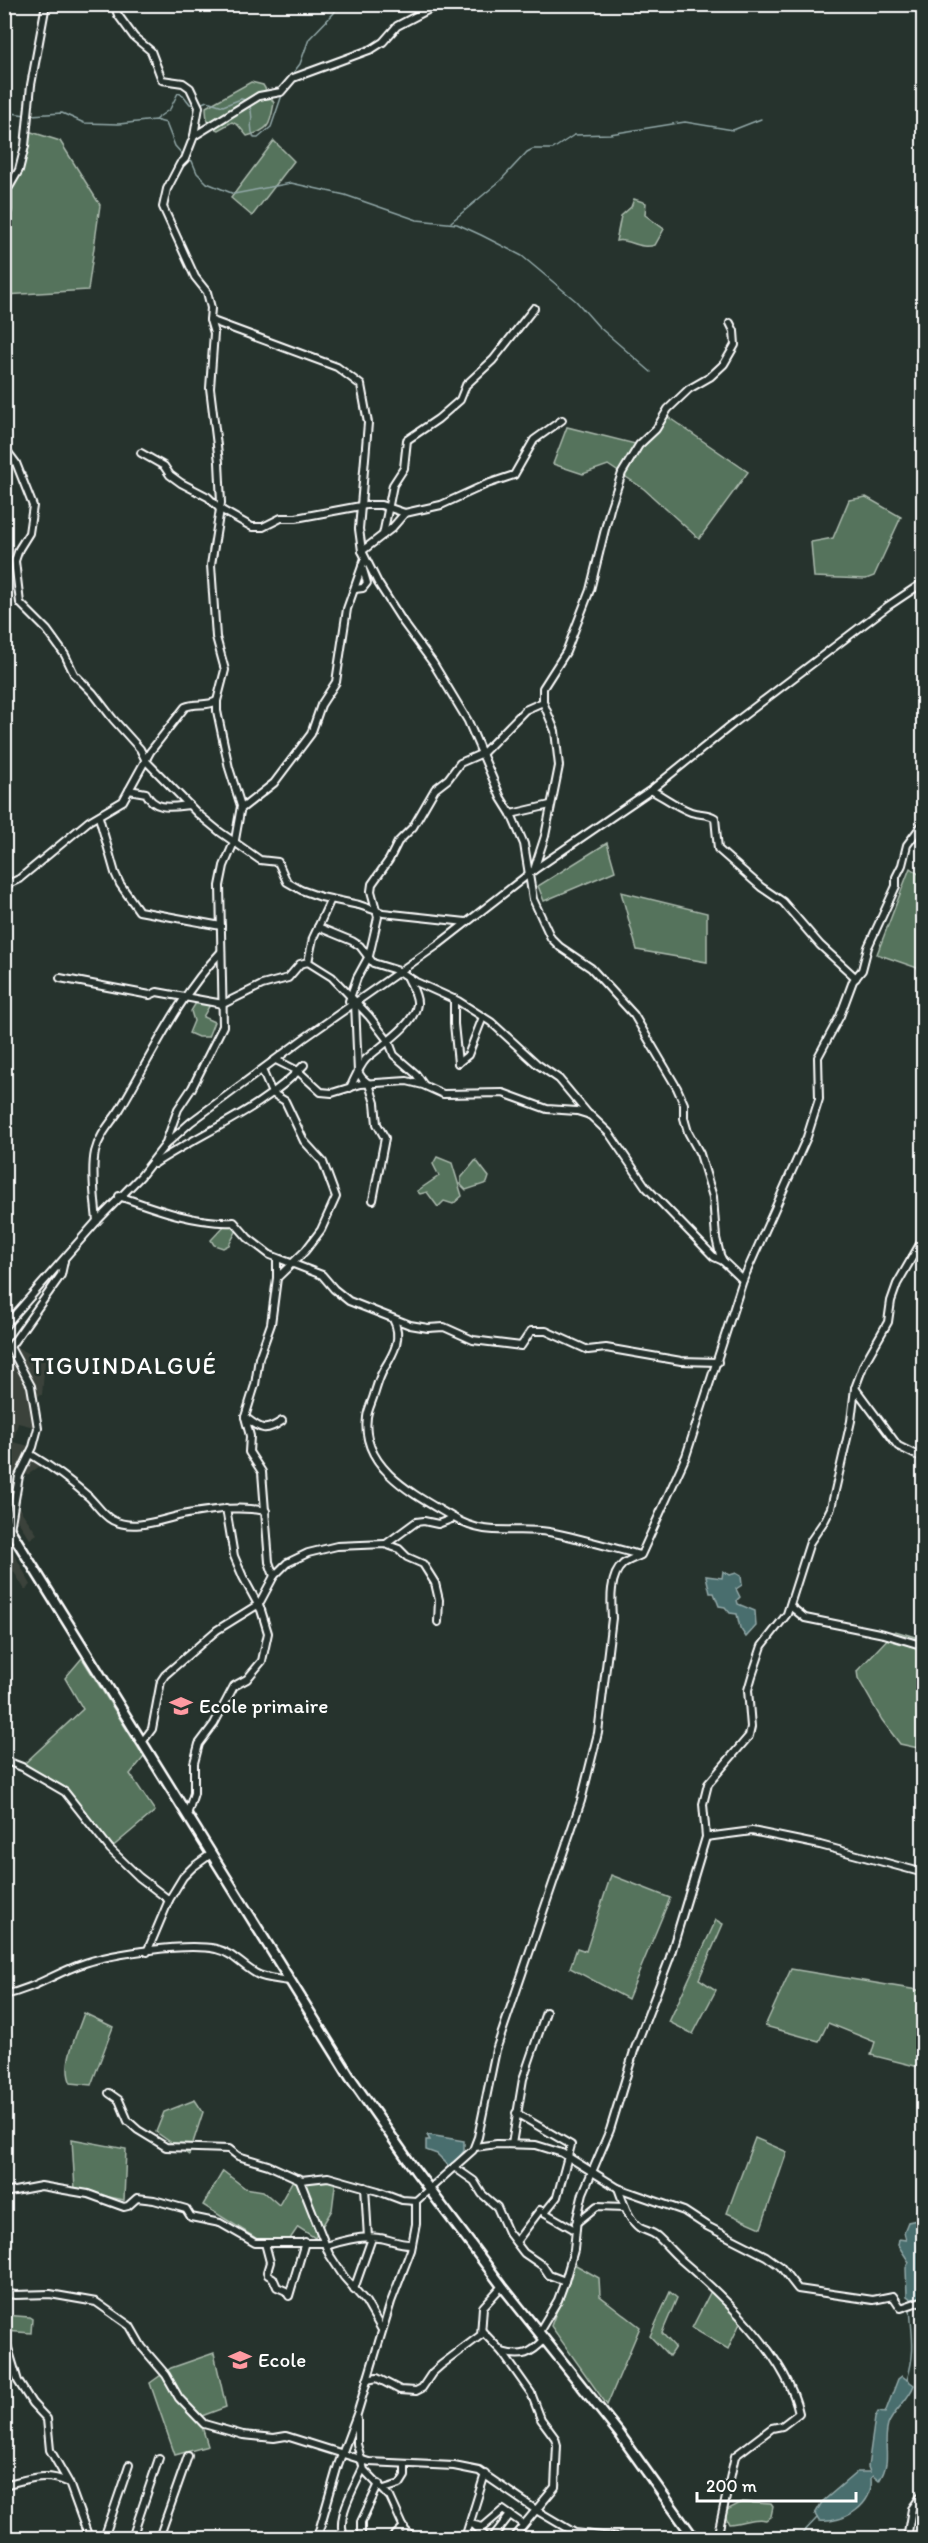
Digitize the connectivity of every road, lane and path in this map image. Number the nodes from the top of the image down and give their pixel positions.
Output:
1 (46, 4) edge
2 (114, 4) edge
3 (439, 4) edge
4 (194, 136) junction
5 (4, 225) edge
6 (534, 308) dead end
7 (210, 320) junction
8 (730, 323) dead end
9 (562, 420) dead end
10 (4, 447) edge
11 (141, 453) dead end
12 (361, 507) junction
13 (388, 507) junction
14 (220, 509) junction
15 (405, 513) junction
16 (383, 535) junction
17 (362, 551) junction
18 (365, 558) junction
19 (924, 582) edge
20 (217, 701) junction
21 (543, 702) junction
22 (483, 753) junction
23 (145, 760) junction
24 (129, 790) junction
25 (651, 790) junction
26 (189, 805) junction
27 (550, 805) junction
28 (241, 809) junction
29 (511, 814) junction
30 (99, 817) junction
31 (924, 822) edge
32 (235, 840) junction
33 (531, 872) junction
34 (4, 886) edge
35 (331, 899) junction
36 (377, 911) junction
37 (466, 922) junction
38 (221, 926) junction
39 (318, 927) junction
40 (221, 952) junction
41 (369, 956) junction
42 (308, 962) junction
43 (399, 971) junction
44 (407, 977) junction
45 (60, 978) dead end
46 (856, 978) junction
47 (184, 999) junction
48 (454, 999) junction
49 (353, 1000) junction
50 (223, 1004) junction
51 (483, 1017) junction
52 (389, 1042) junction
53 (276, 1060) junction
54 (304, 1065) dead end
55 (262, 1070) junction
56 (298, 1071) junction
57 (358, 1072) junction
58 (369, 1084) junction
59 (423, 1085) junction
60 (350, 1088) junction
61 (272, 1093) junction
62 (590, 1115) junction
63 (165, 1145) junction
64 (147, 1170) junction
65 (119, 1196) junction
66 (373, 1200) dead end
67 (97, 1221) junction
68 (924, 1237) edge
69 (277, 1259) junction
70 (64, 1260) junction
71 (723, 1261) junction
72 (289, 1264) junction
73 (277, 1278) junction
74 (743, 1280) junction
75 (393, 1318) junction
76 (4, 1327) edge
77 (718, 1362) junction
78 (855, 1388) junction
79 (245, 1417) junction
80 (282, 1421) dead end
81 (30, 1454) junction
82 (924, 1459) edge
83 (226, 1508) junction
84 (266, 1511) junction
85 (454, 1518) junction
86 (4, 1520) edge
87 (10, 1529) junction
88 (385, 1544) junction
89 (640, 1556) junction
90 (274, 1576) junction
91 (259, 1604) junction
92 (790, 1606) junction
93 (438, 1622) dead end
94 (924, 1646) edge
95 (143, 1741) junction
96 (4, 1760) edge
97 (187, 1815) junction
98 (706, 1837) junction
99 (211, 1854) junction
100 (924, 1873) edge
101 (169, 1900) junction
102 (147, 1952) junction
103 (290, 1981) junction
104 (4, 1995) edge
105 (546, 2012) dead end
106 (109, 2093) dead end
107 (516, 2113) junction
108 (512, 2144) junction
109 (475, 2147) junction
110 (569, 2156) junction
111 (454, 2167) junction
112 (592, 2173) junction
113 (299, 2178) junction
114 (365, 2187) junction
115 (429, 2188) junction
116 (618, 2188) junction
117 (4, 2193) edge
118 (416, 2201) junction
119 (625, 2207) junction
120 (545, 2212) junction
121 (576, 2223) junction
122 (575, 2230) junction
123 (370, 2238) junction
124 (305, 2242) junction
125 (516, 2242) junction
126 (265, 2243) junction
127 (325, 2244) junction
128 (412, 2244) junction
129 (566, 2281) junction
130 (502, 2286) junction
131 (354, 2289) junction
132 (4, 2293) edge
133 (924, 2300) edge
134 (371, 2311) junction
135 (387, 2314) junction
136 (382, 2330) junction
137 (482, 2331) junction
138 (539, 2332) junction
139 (4, 2335) edge
140 (545, 2339) junction
141 (502, 2352) junction
142 (368, 2380) junction
143 (359, 2408) junction
144 (342, 2454) junction
145 (188, 2456) dead end
146 (159, 2458) dead end
147 (360, 2459) junction
148 (405, 2464) junction
149 (129, 2465) dead end
150 (363, 2468) junction
151 (485, 2474) junction
152 (69, 2483) junction
153 (4, 2485) edge
154 (382, 2487) junction
155 (924, 2492) edge
156 (536, 2510) junction
157 (510, 2515) junction
158 (523, 2524) junction
159 (473, 2526) junction
160 (404, 2527) junction
161 (575, 2533) junction
162 (89, 2538) edge
163 (104, 2538) edge
164 (132, 2538) edge
165 (159, 2538) edge
166 (317, 2538) edge
167 (345, 2538) edge
168 (361, 2538) edge
169 (392, 2538) edge
170 (413, 2538) edge
171 (465, 2538) edge
172 (487, 2538) edge
173 (492, 2538) edge
174 (513, 2538) edge
175 (567, 2538) edge
176 (620, 2538) edge
177 (694, 2538) edge
178 (717, 2538) edge
179 (907, 2538) edge

1 - 5 street
2 - 4 street
3 - 4 street
4 - 7 street
6 - 13 street
7 - 12 street
7 - 14 street
8 - 21 street
9 - 15 street
10 - 23 street
11 - 14 street
12 - 13 street
12 - 14 street
12 - 17 street
13 - 15 street
13 - 16 street
14 - 20 street
15 - 16 street
16 - 17 street
17 - 18 street
18 - 22 street
18 - 28 street
19 - 25 street
20 - 23 street
20 - 28 street
21 - 22 street
21 - 27 street
22 - 29 street
22 - 36 street
23 - 24 street
23 - 26 street
24 - 26 street
24 - 30 street
25 - 33 street
25 - 46 street
26 - 32 street
27 - 29 street
27 - 33 street
28 - 32 street
29 - 33 street
30 - 34 street
30 - 38 street
31 - 46 street
32 - 35 street
32 - 38 street
33 - 37 street
33 - 71 street
35 - 36 street
35 - 39 street
36 - 37 street
36 - 41 street
37 - 43 street
38 - 40 street
39 - 41 street
39 - 42 street
40 - 47 street
40 - 50 street
41 - 43 street
41 - 49 street
42 - 49 street
42 - 50 street
43 - 44 street
43 - 49 street
44 - 48 street
44 - 52 street
45 - 47 street
46 - 74 street
47 - 50 street
47 - 67 street
48 - 51 street
48 - 51 street
49 - 52 street
49 - 53 street
49 - 57 street
50 - 63 street
51 - 62 street
52 - 57 street
52 - 59 street
53 - 55 street
53 - 56 street
54 - 56 street
55 - 61 street
55 - 63 street
56 - 60 street
56 - 61 street
57 - 58 street
57 - 60 street
58 - 59 street
58 - 60 street
58 - 66 street
59 - 62 street
61 - 64 street
61 - 72 street
62 - 71 street
63 - 64 street
64 - 65 street
65 - 67 street
65 - 69 street
67 - 70 street
68 - 78 street
69 - 72 street
69 - 73 street
70 - 76 street
70 - 81 street
71 - 74 street
72 - 73 street
72 - 75 street
73 - 79 street
74 - 77 street
75 - 77 street
75 - 85 street
77 - 89 street
78 - 82 street
78 - 92 street
79 - 80 street
79 - 84 street
81 - 83 street
81 - 87 street
83 - 84 street
83 - 91 street
84 - 90 street
85 - 88 street
85 - 89 street
86 - 87 street
87 - 95 street
88 - 90 street
88 - 93 street
89 - 109 street
90 - 91 street
91 - 95 street
91 - 97 street
92 - 94 street
92 - 98 street
95 - 97 street
96 - 101 street
97 - 99 street
98 - 100 street
98 - 112 street
99 - 101 street
99 - 103 street
101 - 102 street
102 - 103 street
102 - 104 street
103 - 115 street
105 - 107 street
106 - 113 street
107 - 108 street
107 - 110 street
108 - 109 street
108 - 110 street
109 - 111 street
110 - 112 street
110 - 120 street
111 - 115 street
111 - 125 street
112 - 116 street
112 - 121 street
113 - 114 street
113 - 127 street
114 - 118 street
114 - 123 street
115 - 118 street
115 - 130 street
116 - 119 street
116 - 133 street
117 - 126 street
118 - 128 street
119 - 121 street
119 - 178 street
120 - 122 street
120 - 125 street
121 - 122 street
122 - 129 street
123 - 127 street
123 - 128 street
123 - 131 street
124 - 126 street
124 - 126 street
124 - 127 street
125 - 129 street
127 - 131 street
128 - 135 street
129 - 138 street
130 - 137 street
130 - 138 street
131 - 134 street
132 - 144 street
134 - 135 street
134 - 136 street
135 - 136 street
136 - 142 street
137 - 141 street
137 - 142 street
138 - 140 street
139 - 152 street
140 - 141 street
140 - 177 street
141 - 156 street
142 - 143 street
143 - 144 street
143 - 147 street
144 - 147 street
144 - 166 street
145 - 165 street
146 - 164 street
147 - 148 street
147 - 150 street
148 - 151 street
148 - 154 street
149 - 163 street
150 - 154 street
150 - 167 street
151 - 156 street
151 - 159 street
152 - 153 street
152 - 162 street
154 - 160 street
154 - 168 street
155 - 179 street
156 - 158 street
156 - 161 street
157 - 158 street
157 - 159 street
157 - 173 street
158 - 174 street
159 - 171 street
159 - 172 street
160 - 169 street
160 - 170 street
161 - 175 street
161 - 176 street

